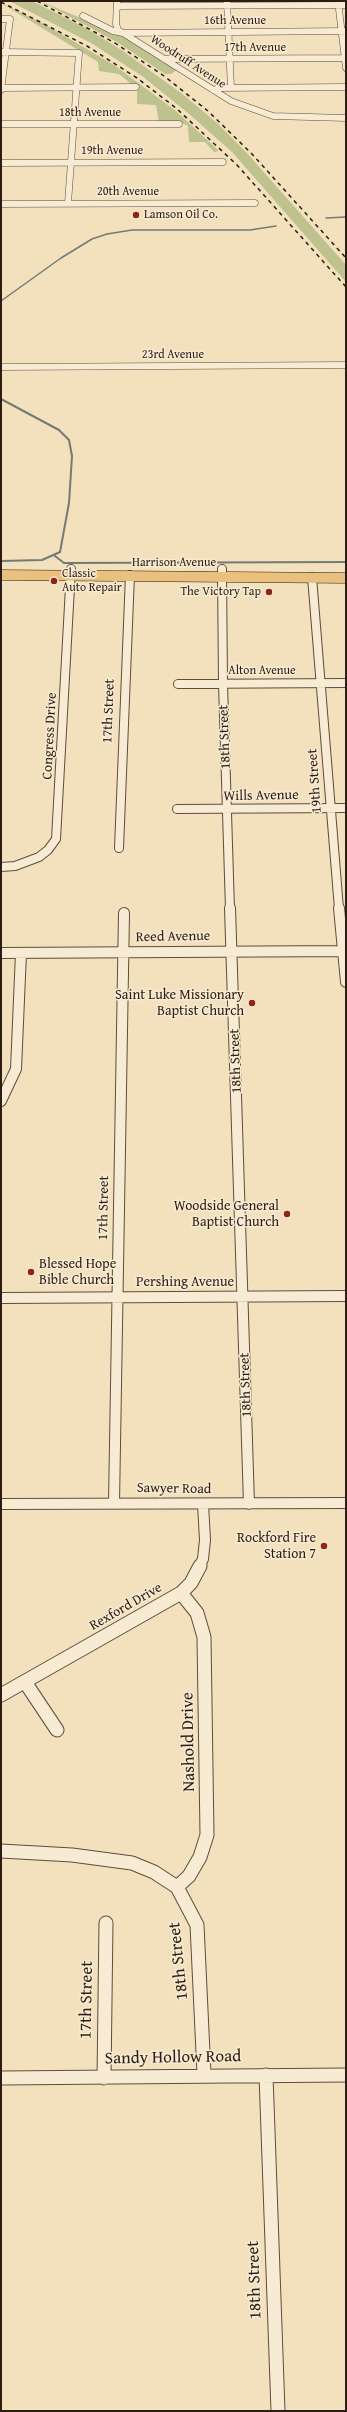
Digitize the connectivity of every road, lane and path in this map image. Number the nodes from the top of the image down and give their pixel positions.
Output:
1 (227, 3) edge
2 (338, 3) edge
3 (117, 4) edge
4 (346, 5) edge
5 (83, 16) dead end
6 (1, 19) edge
7 (344, 31) edge
8 (123, 32) junction
9 (228, 32) junction
10 (4, 52) edge
11 (345, 58) edge
12 (164, 59) junction
13 (229, 59) junction
14 (346, 68) edge
15 (77, 87) junction
16 (136, 87) dead end
17 (1, 88) edge
18 (231, 88) junction
19 (346, 88) edge
20 (212, 90) junction
21 (346, 118) edge
22 (1, 124) edge
23 (74, 124) junction
24 (179, 124) dead end
25 (1, 162) edge
26 (71, 162) junction
27 (223, 162) dead end
28 (68, 203) junction
29 (255, 203) dead end
30 (1, 204) edge
31 (346, 365) edge
32 (1, 367) edge
33 (1, 569) edge
34 (346, 571) edge
35 (71, 572) junction
36 (222, 572) junction
37 (1, 575) edge
38 (130, 575) junction
39 (312, 577) junction
40 (346, 578) edge
41 (321, 683) junction
42 (346, 683) edge
43 (178, 684) dead end
44 (224, 684) junction
45 (330, 808) junction
46 (346, 808) edge
47 (177, 809) dead end
48 (228, 810) junction
49 (119, 848) dead end
50 (1, 867) edge
51 (124, 912) dead end
52 (232, 950) junction
53 (344, 951) edge
54 (124, 952) junction
55 (1, 953) edge
56 (22, 953) junction
57 (346, 982) edge
58 (1, 1101) edge
59 (118, 1296) junction
60 (243, 1296) junction
61 (346, 1296) edge
62 (1, 1298) edge
63 (114, 1503) junction
64 (346, 1503) edge
65 (1, 1504) edge
66 (203, 1504) junction
67 (249, 1504) junction
68 (181, 1593) junction
69 (25, 1682) junction
70 (1, 1695) edge
71 (57, 1730) dead end
72 (1, 1851) edge
73 (177, 1887) junction
74 (106, 1923) dead end
75 (204, 2074) junction
76 (266, 2075) junction
77 (346, 2075) edge
78 (1, 2078) edge
79 (104, 2078) junction
80 (278, 2411) edge

1 - 2 street
1 - 3 street
1 - 9 street
2 - 4 street
2 - 7 street
3 - 8 street
5 - 8 street, Woodruff Avenue
6 - 10 street
7 - 9 street, 16th Avenue
7 - 11 street
8 - 9 street, 16th Avenue
8 - 12 street, Woodruff Avenue
9 - 13 street
10 - 15 street
10 - 17 street
11 - 13 street, 17th Avenue
11 - 14 street
12 - 13 street, 17th Avenue
12 - 20 street, Woodruff Avenue
13 - 18 street
15 - 16 street
15 - 17 street
15 - 23 street
18 - 19 street
18 - 20 street
20 - 21 street, Woodruff Avenue
22 - 23 street, 18th Avenue
23 - 24 street, 18th Avenue
23 - 26 street
25 - 26 street, 19th Avenue
26 - 27 street, 19th Avenue
26 - 28 street
28 - 29 street, 20th Avenue
28 - 30 street, 20th Avenue
31 - 32 street, 23rd Avenue
33 - 35 main road, Harrison Avenue
34 - 36 main road, Harrison Avenue
35 - 36 main road, Harrison Avenue
35 - 37 main road, Harrison Avenue
35 - 38 main road, Harrison Avenue
35 - 50 street, Congress Drive
36 - 38 main road, Harrison Avenue
36 - 39 main road, Harrison Avenue
36 - 44 street, 18th Street
38 - 49 street, 17th Street
39 - 40 main road, Harrison Avenue
39 - 41 street, 19th Street
41 - 42 street, Alton Avenue
41 - 44 street, Alton Avenue
41 - 45 street, 19th Street
43 - 44 street, Alton Avenue
44 - 48 street, 18th Street
45 - 46 street, Wills Avenue
45 - 48 street, Wills Avenue
45 - 53 street, 19th Street
47 - 48 street, Wills Avenue
48 - 52 street, 18th Street
51 - 54 street, 17th Street
52 - 53 street, Reed Avenue
52 - 54 street, Reed Avenue
52 - 60 street, 18th Street
53 - 57 street, 19th Street
54 - 56 street, Reed Avenue
54 - 59 street, 17th Street
55 - 56 street, Reed Avenue
56 - 58 street
59 - 60 street, Pershing Avenue
59 - 62 street, Pershing Avenue
59 - 63 street, 17th Street
60 - 61 street, Pershing Avenue
60 - 67 street, 18th Street
63 - 65 street, Sawyer Road
63 - 66 street, Sawyer Road
64 - 67 street, Sawyer Road
66 - 67 street, Sawyer Road
66 - 68 street, Rexford Drive
68 - 69 street, Rexford Drive
68 - 73 street, Nashold Drive
69 - 70 street, Rexford Drive
69 - 71 street
72 - 73 street, 18th Street
73 - 75 street, 18th Street
74 - 79 street, 17th Street
75 - 76 street, Sandy Hollow Road
75 - 79 street, Sandy Hollow Road
76 - 77 street, Sandy Hollow Road
76 - 80 street, 18th Street
78 - 79 street, Sandy Hollow Road

